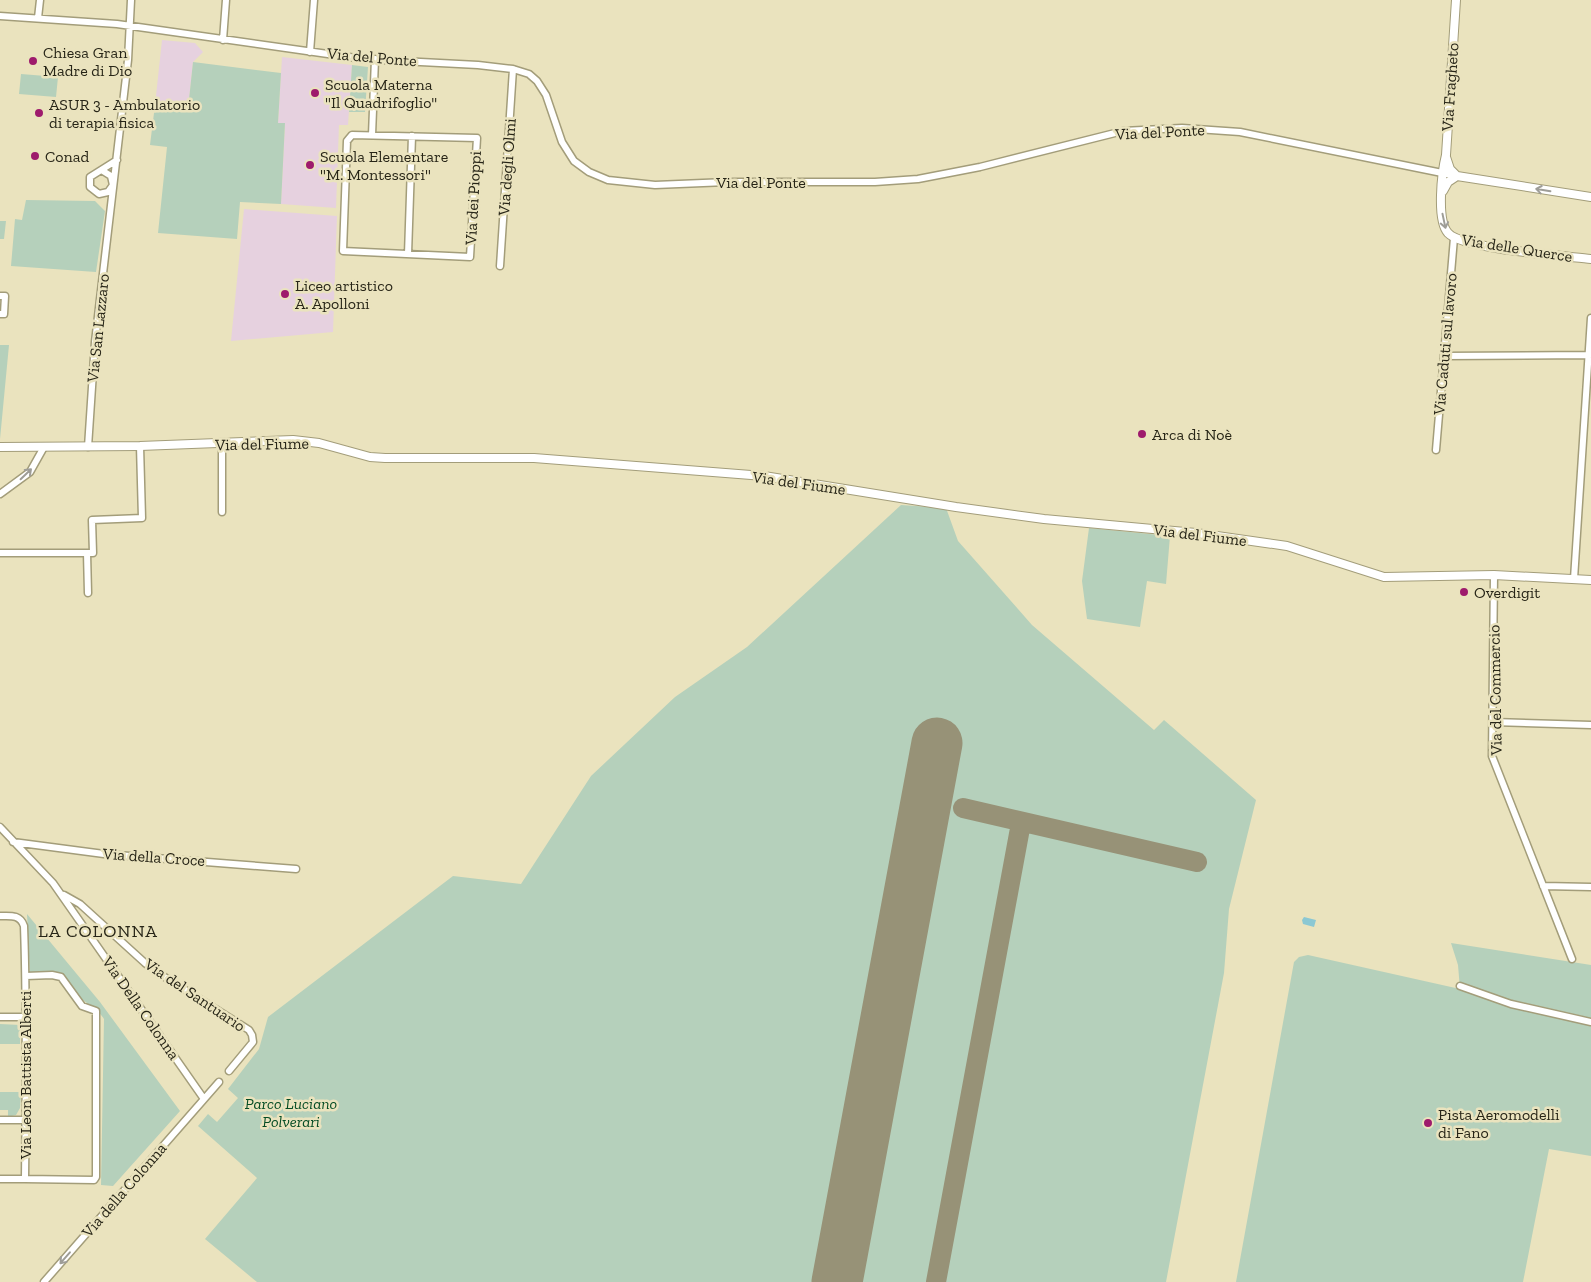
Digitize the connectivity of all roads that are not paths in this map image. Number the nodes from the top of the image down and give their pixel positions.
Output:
1 (40, 0) edge
2 (131, 0) edge
3 (226, 0) edge
4 (314, 0) edge
5 (1456, 0) edge
6 (130, 12) junction
7 (0, 16) edge
8 (38, 18) junction
9 (117, 24) junction
10 (129, 27) junction
11 (130, 38) junction
12 (223, 40) junction
13 (310, 52) junction
14 (375, 59) junction
15 (513, 69) junction
16 (372, 135) junction
17 (412, 136) junction
18 (1446, 155) junction
19 (117, 160) junction
20 (103, 170) junction
21 (1442, 173) junction
22 (1457, 176) junction
23 (113, 185) junction
24 (1443, 191) junction
25 (99, 194) junction
26 (1591, 198) edge
27 (111, 210) junction
28 (1454, 238) junction
29 (408, 254) junction
30 (1591, 259) edge
31 (500, 266) dead end
32 (2, 296) edge
33 (2, 314) edge
34 (1591, 318) edge
35 (1588, 355) junction
36 (1444, 356) junction
37 (222, 444) junction
38 (140, 446) junction
39 (44, 447) junction
40 (88, 447) junction
41 (0, 448) edge
42 (1436, 450) dead end
43 (0, 494) edge
44 (222, 512) dead end
45 (0, 553) edge
46 (87, 553) junction
47 (1494, 575) junction
48 (1574, 579) junction
49 (1591, 580) edge
50 (88, 593) dead end
51 (1493, 722) junction
52 (1591, 725) edge
53 (0, 828) edge
54 (13, 842) junction
55 (296, 869) dead end
56 (1543, 886) junction
57 (1591, 888) edge
58 (58, 889) junction
59 (0, 916) edge
60 (1572, 959) dead end
61 (26, 976) junction
62 (1460, 986) dead end
63 (0, 1017) edge
64 (27, 1017) junction
65 (1591, 1022) edge
66 (229, 1071) dead end
67 (219, 1082) dead end
68 (204, 1099) junction
69 (0, 1120) edge
70 (26, 1120) junction
71 (0, 1179) edge
72 (24, 1179) junction
73 (44, 1282) edge

1 - 8 street
2 - 6 street, Via San Lazzaro
3 - 12 street
4 - 13 street
5 - 18 street, Via Fragheto
6 - 9 street
6 - 10 street, Via San Lazzaro
7 - 8 street, Via del Ponte
8 - 9 street, Via del Ponte
9 - 10 street, Via del Ponte
9 - 11 street
10 - 11 street, Via San Lazzaro
10 - 12 street, Via del Ponte
11 - 19 street, Via San Lazzaro
12 - 13 street, Via del Ponte
13 - 14 street, Via del Ponte
14 - 15 street, Via del Ponte
14 - 16 street
15 - 21 street, Via del Ponte
15 - 31 street, Via degli Olmi
16 - 17 street
16 - 29 street
17 - 29 street
17 - 29 street, Via dei Pioppi
18 - 21 street, Via Fragheto
18 - 22 street
19 - 20 street
19 - 23 street, Via San Lazzaro
20 - 23 street
20 - 25 street
21 - 22 street, Via del Ponte
21 - 24 street, Via delle Querce
22 - 24 street
26 -> 22 street, Via del Ponte
23 - 25 street
23 - 27 street, Via San Lazzaro
24 -> 28 street, Via delle Querce
25 - 27 street
27 - 40 street, Via San Lazzaro
28 - 30 street, Via delle Querce
28 - 36 street, Via Caduti sul lavoro
32 - 33 street
34 - 35 street
35 - 36 street
35 - 48 street
36 - 42 street, Via Caduti sul lavoro
37 - 38 street, Via del Fiume
37 - 44 street
37 - 47 street, Via del Fiume
38 - 40 street, Via del Fiume
38 - 46 street
39 - 40 street, Via del Fiume
39 - 41 street, Via del Fiume
43 -> 39 street
45 - 46 street
46 - 50 street
47 - 48 street, Via del Fiume
47 - 51 street, Via del Commercio
48 - 49 street, Via del Fiume
51 - 52 street
51 - 56 street, Via del Commercio
53 - 54 street, Via Della Colonna
54 - 55 street, Via della Croce
54 - 58 street, Via Della Colonna
56 - 57 street
56 - 60 street, Via del Commercio
58 - 66 street, Via del Santuario
58 - 68 street, Via Della Colonna
59 - 61 street, Via Leon Battista Alberti
61 - 64 street, Via Leon Battista Alberti
61 - 72 street, Via Leon Battista Alberti
62 - 65 street
63 - 64 street
64 - 70 street, Via Leon Battista Alberti
67 - 68 street, Via della Colonna
68 -> 73 street, Via della Colonna
69 - 70 street
70 - 72 street, Via Leon Battista Alberti
71 - 72 street

